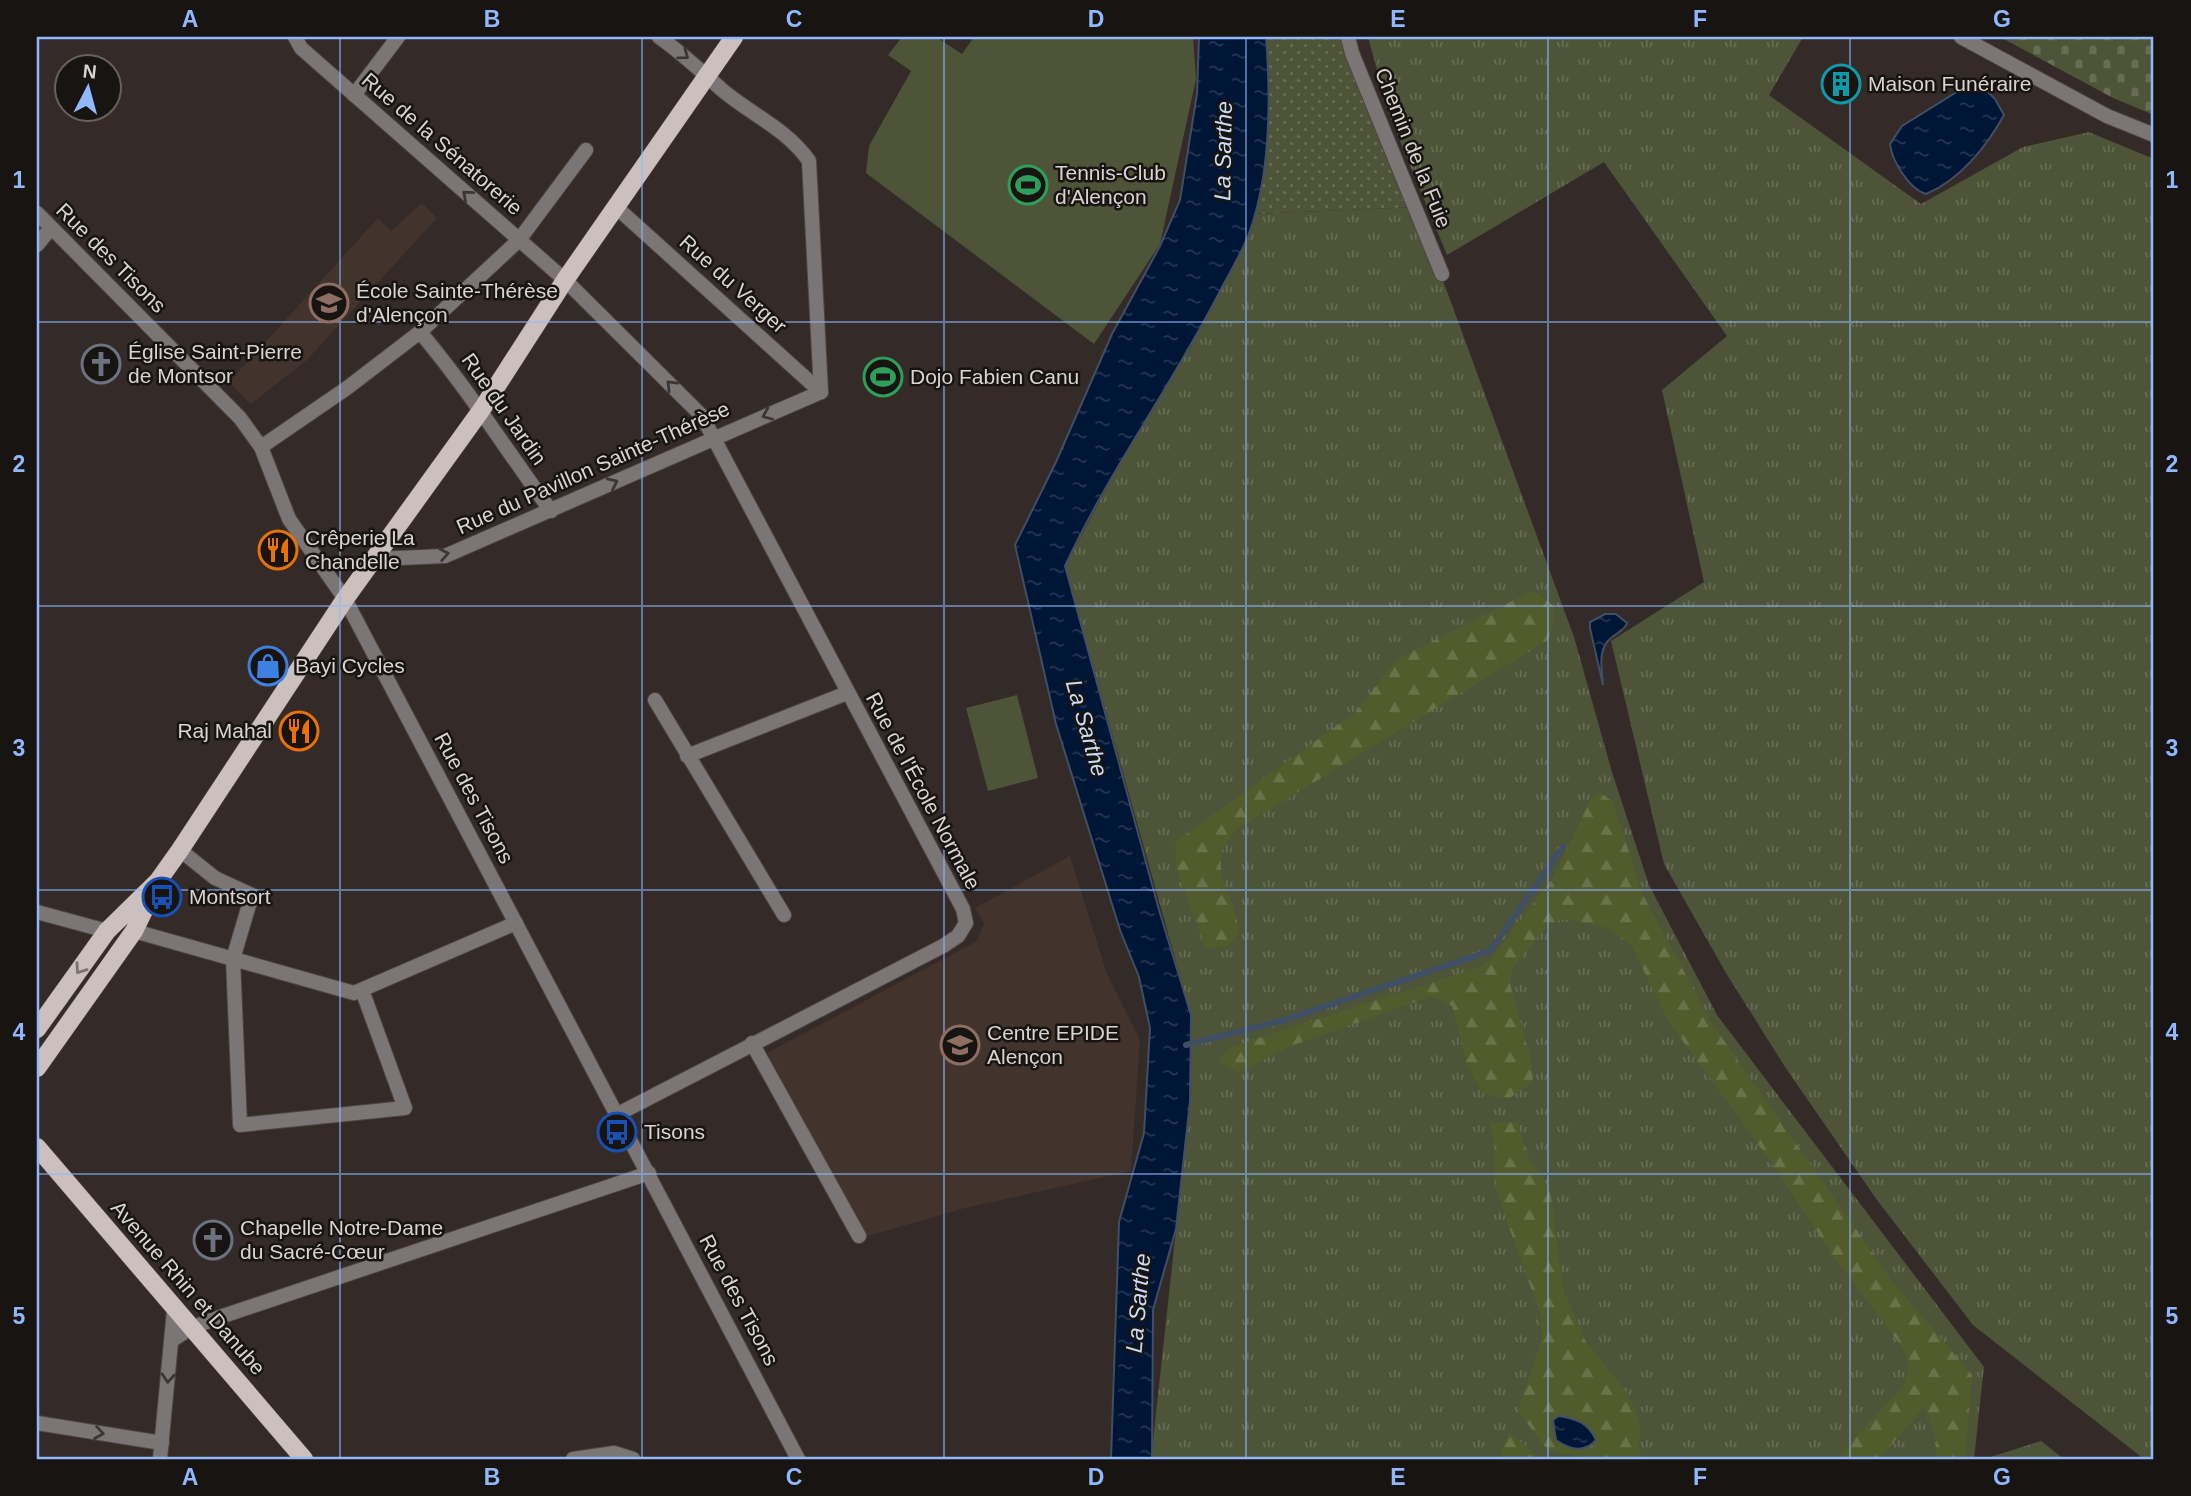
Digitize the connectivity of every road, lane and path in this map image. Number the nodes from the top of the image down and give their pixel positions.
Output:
1 (295, 37) edge
2 (398, 37) edge
3 (659, 37) edge
4 (734, 37) edge
5 (1348, 37) edge
6 (1961, 37) edge
7 (708, 74) junction
8 (354, 94) junction
9 (2154, 135) edge
10 (586, 150) dead end
11 (616, 207) junction
12 (37, 213) edge
13 (51, 228) junction
14 (519, 240) junction
15 (37, 245) edge
16 (1443, 274) dead end
17 (565, 280) junction
18 (420, 332) junction
19 (821, 392) junction
20 (482, 409) junction
21 (713, 437) junction
22 (261, 447) junction
23 (551, 511) junction
24 (376, 559) junction
25 (345, 600) junction
26 (847, 693) junction
27 (655, 700) dead end
28 (687, 756) junction
29 (180, 850) junction
30 (158, 881) junction
31 (37, 912) edge
32 (784, 915) dead end
33 (516, 923) junction
34 (107, 931) junction
35 (134, 931) junction
36 (233, 959) junction
37 (362, 990) junction
38 (37, 1029) edge
39 (752, 1043) junction
40 (37, 1068) edge
41 (618, 1114) junction
42 (37, 1147) edge
43 (649, 1173) junction
44 (859, 1236) dead end
45 (174, 1310) junction
46 (191, 1328) junction
47 (171, 1340) junction
48 (37, 1423) edge
49 (162, 1443) junction
50 (160, 1459) edge
51 (304, 1459) edge
52 (573, 1459) edge
53 (633, 1459) edge
54 (798, 1459) edge

1 - 8 street, Rue de la Sénatorerie
2 - 8 street
3 -> 7 street
4 - 7 main road
5 - 16 street, Chemin de la Fuie
6 - 9 street
7 - 11 main road
7 - 19 street
14 -> 8 street, Rue de la Sénatorerie
10 - 14 street
11 - 17 main road
11 - 19 street, Rue du Verger
12 - 13 street, Rue des Tisons
13 - 15 street
13 - 22 street, Rue des Tisons
14 - 17 street, Rue de la Sénatorerie
14 - 18 street
17 - 20 main road
21 -> 17 street, Rue de la Sénatorerie
18 - 20 street, Rue du Jardin
18 - 22 street
19 -> 21 street, Rue du Pavillon Sainte-Thérèse
20 - 23 street, Rue du Jardin
20 - 24 main road
23 -> 21 street, Rue du Pavillon Sainte-Thérèse
21 - 26 street, Rue de l'École Normale
22 - 25 street, Rue des Tisons
24 -> 23 street, Rue du Pavillon Sainte-Thérèse
24 - 25 main road
25 - 29 main road
25 - 33 street, Rue des Tisons
26 - 28 street
26 - 39 street, Rue de l'École Normale
27 - 28 street
28 - 32 street
29 - 30 main road
29 - 36 street
30 - 34 main road
30 - 35 main road
31 - 34 street
33 - 37 street
33 - 41 street, Rue des Tisons
34 -> 38 main road
35 - 36 street
35 - 40 main road
36 - 37 street
36 - 37 street
39 - 41 street, Rue de l'École Normale
39 - 44 street
41 - 43 street, Rue des Tisons
42 - 45 main road, Avenue Rhin et Danube
43 - 46 street
43 - 54 street, Rue des Tisons
45 - 46 main road, Avenue Rhin et Danube
45 - 47 street
46 - 47 street
46 - 51 main road, Avenue Rhin et Danube
47 -> 49 street
48 -> 49 street
49 - 50 street
52 - 53 street

